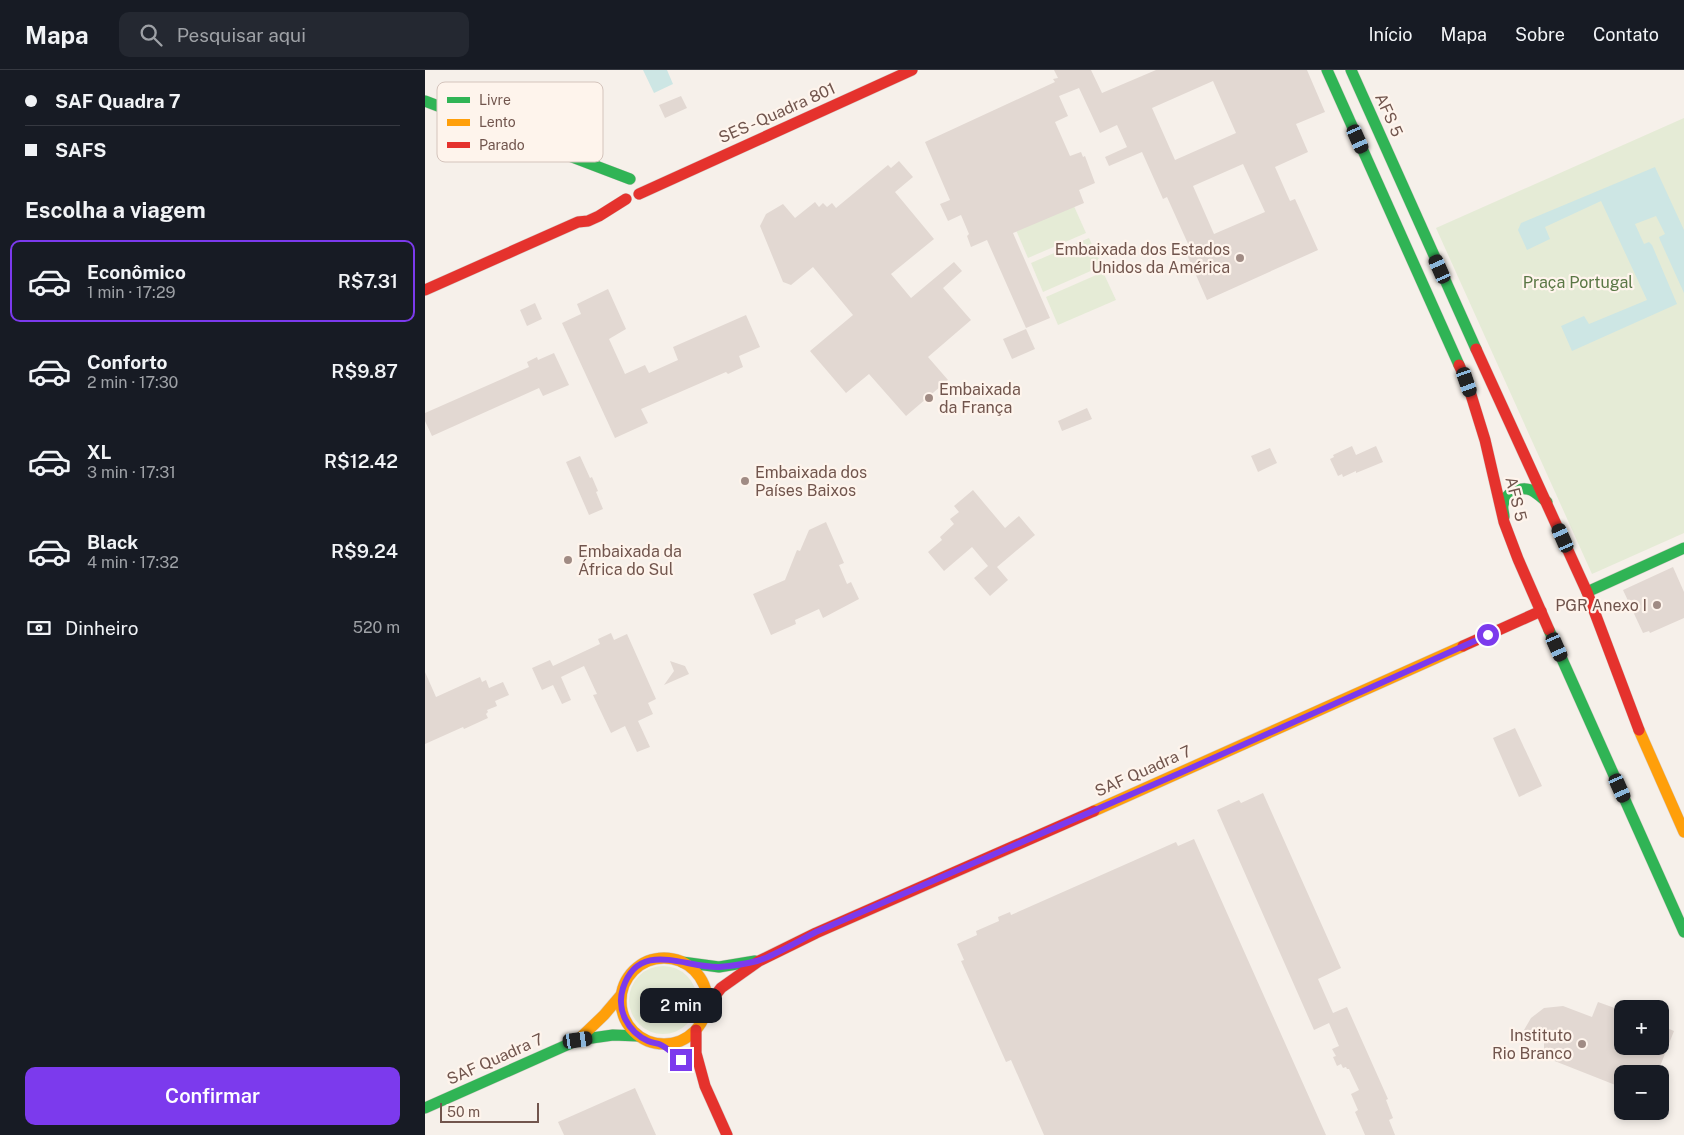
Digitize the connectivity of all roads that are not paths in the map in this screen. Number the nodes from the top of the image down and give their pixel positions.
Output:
1 (912, 70) edge
2 (1327, 70) edge
3 (1351, 70) edge
4 (425, 101) edge
5 (437, 106) edge
6 (580, 162) edge
7 (583, 162) edge
8 (683, 174) junction
9 (633, 180) junction
10 (622, 193) junction
11 (639, 194) junction
12 (425, 290) edge
13 (1547, 502) junction
14 (1504, 522) junction
15 (1684, 548) edge
16 (1587, 592) junction
17 (1541, 611) junction
18 (1684, 832) edge
19 (1684, 932) edge
20 (759, 960) junction
21 (682, 962) junction
22 (621, 995) junction
23 (707, 1006) junction
24 (696, 1030) junction
25 (638, 1036) junction
26 (578, 1040) junction
27 (660, 1044) junction
28 (674, 1055) dead end
29 (687, 1066) dead end
30 (705, 1086) junction
31 (425, 1108) edge
32 (727, 1135) edge

1 - 8 street, SES - Quadra 801
2 - 14 street, AFS 5
3 - 13 street, AFS 5
4 - 5 street
6 - 10 street
7 - 9 street
8 - 9 street, SES - Quadra 801
8 - 11 street, SES - Quadra 801
9 - 10 street
9 - 11 street
10 - 11 street
10 - 12 street
13 - 14 street
13 - 16 street, AFS 5
14 - 17 street, AFS 5
15 - 16 street
16 - 18 street, AFS 5
17 - 19 street, AFS 5
17 - 20 street, SAF Quadra 7
20 - 21 street, SAF Quadra 7
20 - 23 street, SAF Quadra 7
21 - 22 street
21 - 23 street
22 - 25 street
22 - 26 street, SAF Quadra 7
23 - 24 street
24 - 27 street
24 - 30 street
25 - 26 street, SAF Quadra 7
25 - 27 street
26 - 31 street, SAF Quadra 7
27 - 28 street
29 - 30 street
30 - 32 street

